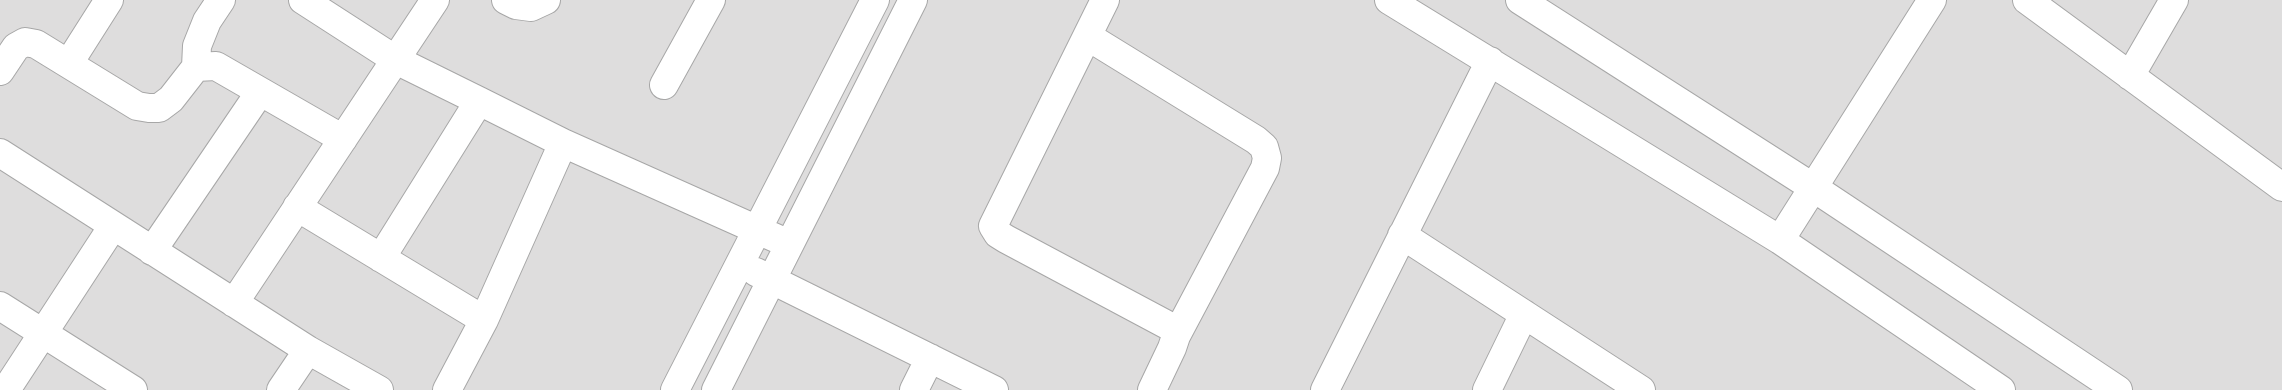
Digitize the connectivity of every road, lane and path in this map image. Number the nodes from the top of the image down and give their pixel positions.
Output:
1 (110, 0) edge
2 (221, 0) edge
3 (303, 0) edge
4 (435, 0) edge
5 (506, 0) edge
6 (546, 0) edge
7 (710, 0) edge
8 (875, 0) edge
9 (913, 0) edge
10 (1105, 0) edge
11 (1389, 0) edge
12 (1520, 0) edge
13 (1932, 0) edge
14 (2027, 0) edge
15 (2174, 0) edge
16 (1086, 36) junction
17 (396, 60) junction
18 (1490, 61) junction
19 (69, 64) junction
20 (196, 67) junction
21 (0, 71) edge
22 (2130, 76) junction
23 (664, 85) dead end
24 (260, 92) junction
25 (479, 101) junction
26 (343, 139) junction
27 (563, 143) junction
28 (0, 153) edge
29 (2282, 186) edge
30 (1814, 188) junction
31 (297, 207) junction
32 (113, 226) junction
33 (756, 229) junction
34 (1402, 235) junction
35 (1780, 240) junction
36 (789, 244) junction
37 (152, 251) junction
38 (381, 258) junction
39 (738, 264) junction
40 (772, 279) junction
41 (234, 303) junction
42 (0, 306) edge
43 (1524, 314) junction
44 (484, 320) junction
45 (43, 334) junction
46 (1176, 336) junction
47 (308, 350) junction
48 (930, 358) junction
49 (1973, 382) edge
50 (6, 390) edge
51 (133, 390) edge
52 (281, 390) edge
53 (378, 390) edge
54 (447, 390) edge
55 (675, 390) edge
56 (716, 390) edge
57 (914, 390) edge
58 (994, 390) edge
59 (1152, 390) edge
60 (1325, 390) edge
61 (1487, 390) edge
62 (1641, 390) edge
63 (2001, 390) edge
64 (2118, 390) edge

1 - 19 street
2 - 20 street
3 - 17 street
4 - 17 street
5 - 6 street
7 - 23 street
8 - 33 street
9 - 36 street
10 - 16 street
11 - 18 street
12 - 30 street
13 - 30 street
14 - 22 street
15 - 22 street
16 - 46 street
16 - 46 street
17 - 25 street
17 - 26 street
18 - 34 street
18 - 35 street
19 - 20 street
19 - 21 street
20 - 24 street
22 - 29 street
24 - 26 street
24 - 37 street
25 - 27 street
25 - 38 street
26 - 31 street
27 - 33 street
27 - 44 street
28 - 32 street
30 - 35 street
30 - 64 street
31 - 38 street
31 - 41 street
32 - 37 street
32 - 45 street
33 - 36 street
33 - 39 street
34 - 43 street
34 - 60 street
35 - 49 street
36 - 40 street
37 - 41 street
38 - 44 street
39 - 40 street
39 - 55 street
40 - 48 street
40 - 56 street
41 - 47 street
42 - 45 street
43 - 61 street
43 - 62 street
44 - 54 street
45 - 50 street
45 - 51 street
46 - 59 street
47 - 52 street
47 - 53 street
48 - 57 street
48 - 58 street
49 - 63 street

